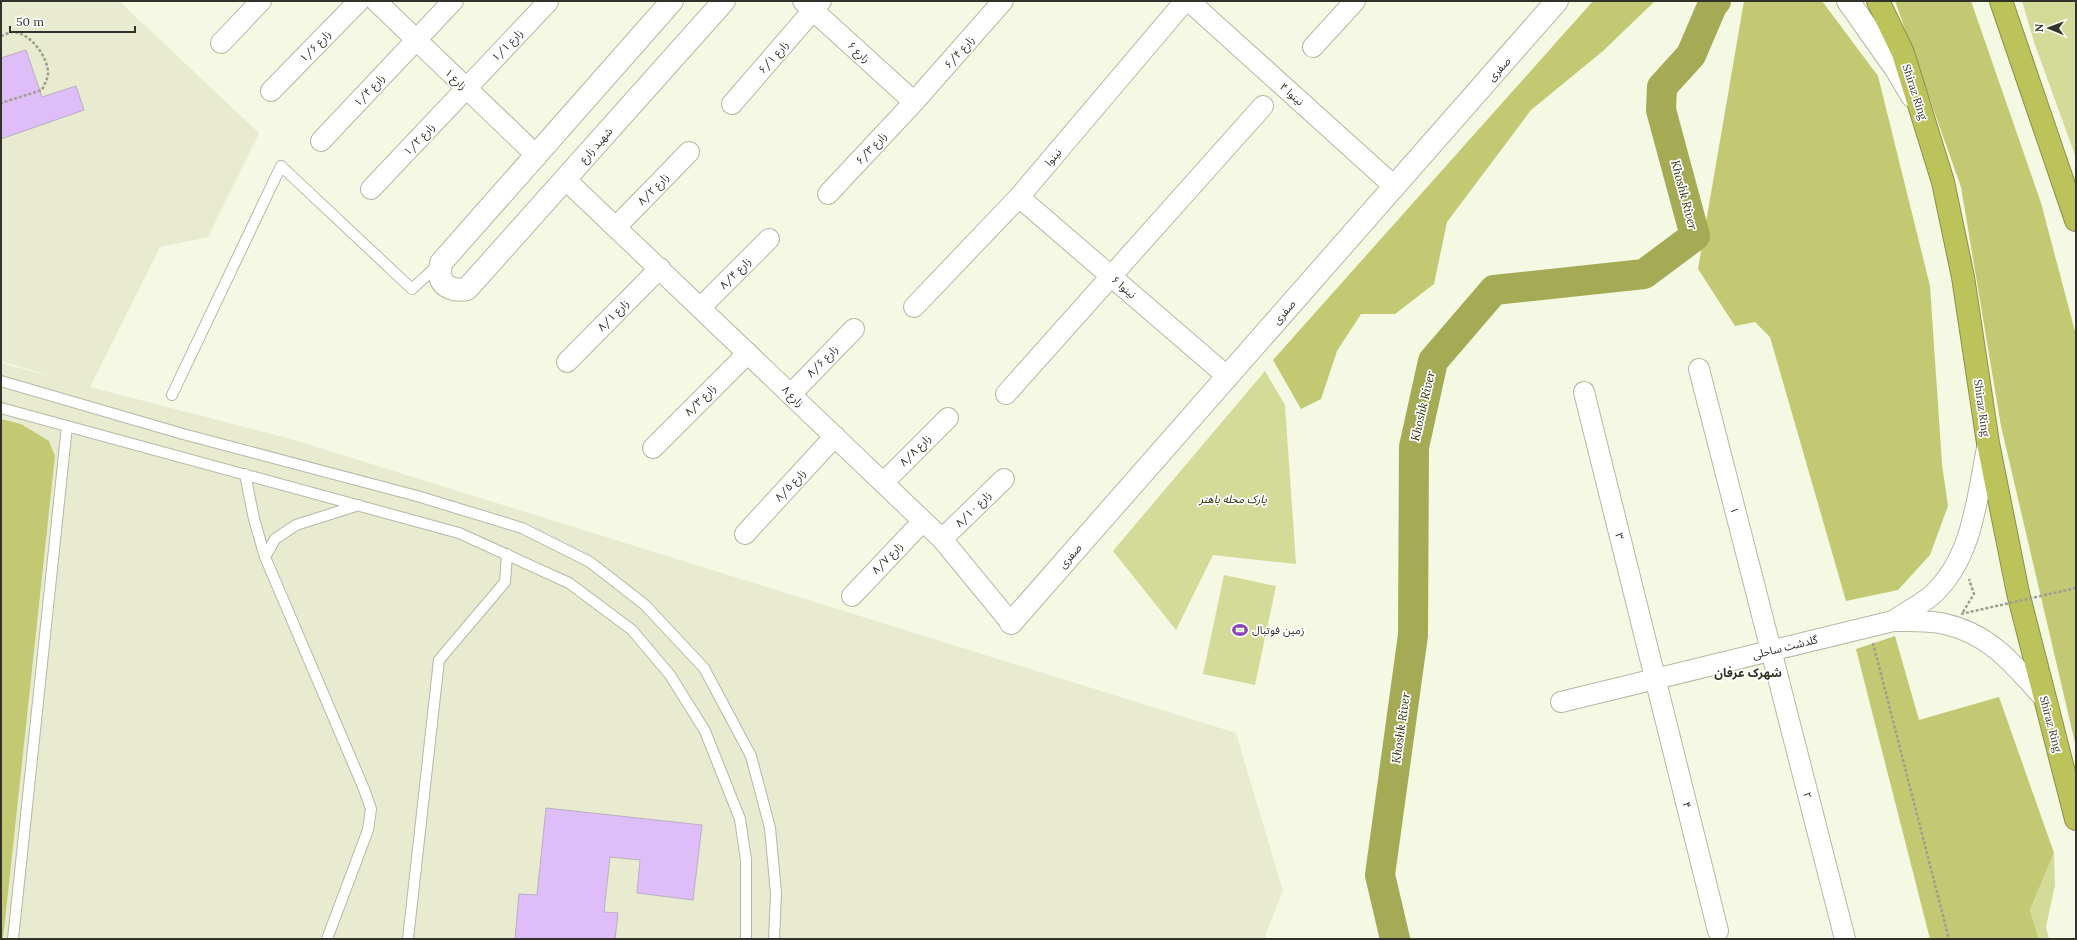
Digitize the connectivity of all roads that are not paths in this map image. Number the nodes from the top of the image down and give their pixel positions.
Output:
1 (261, 1) edge
2 (359, 1) edge
3 (376, 1) edge
4 (453, 1) edge
5 (672, 1) edge
6 (724, 1) edge
7 (1003, 1) edge
8 (1186, 1) edge
9 (1189, 1) edge
10 (1355, 1) edge
11 (1848, 1) edge
12 (1878, 1) edge
13 (2001, 1) edge
14 (548, 2) dead end
15 (1556, 2) edge
16 (812, 4) edge
17 (416, 40) junction
18 (221, 43) dead end
19 (1313, 48) dead end
20 (466, 88) junction
21 (271, 91) dead end
22 (914, 102) junction
23 (732, 104) dead end
24 (1263, 106) dead end
25 (1921, 110) junction
26 (321, 141) dead end
27 (689, 152) dead end
28 (537, 156) junction
29 (565, 179) junction
30 (1395, 187) junction
31 (371, 189) dead end
32 (828, 194) dead end
33 (1019, 197) junction
34 (2076, 220) edge
35 (617, 226) junction
36 (769, 239) dead end
37 (441, 263) junction
38 (660, 268) junction
39 (1111, 276) junction
40 (701, 307) junction
41 (914, 307) dead end
42 (854, 329) dead end
43 (748, 353) junction
44 (567, 362) dead end
45 (1699, 369) dead end
46 (1228, 377) junction
47 (1, 381) edge
48 (1584, 392) dead end
49 (791, 394) junction
50 (1006, 394) dead end
51 (172, 395) dead end
52 (1, 408) edge
53 (948, 418) dead end
54 (67, 426) junction
55 (835, 436) junction
56 (1988, 443) junction
57 (653, 448) dead end
58 (245, 474) junction
59 (1004, 479) dead end
60 (883, 483) junction
61 (360, 505) junction
62 (923, 521) junction
63 (745, 534) dead end
64 (942, 539) junction
65 (507, 554) junction
66 (265, 557) junction
67 (852, 596) dead end
68 (1893, 620) junction
69 (1011, 623) joint
70 (1771, 650) junction
71 (1655, 679) junction
72 (2044, 698) junction
73 (1561, 702) dead end
74 (2076, 819) edge
75 (1718, 931) dead end
76 (13, 939) edge
77 (327, 939) edge
78 (408, 939) edge
79 (746, 939) edge
80 (774, 939) edge
81 (1845, 939) edge

1 - 18 street
2 - 21 street, ۱/۶ زارع
3 - 17 street, ۱ زارع
4 - 17 street, ۱/۴ زارع
5 - 28 street
6 - 29 street, شهید زارع
7 - 22 street, ۶/۴ زارع
8 - 33 street, نینوا
9 - 30 street, ۴ نینوا
10 - 19 street
11 - 25 street
12 - 25 highway, Shiraz Ring
13 - 34 highway
14 - 20 street, ۱/۱ زارع
15 - 30 street, صفری
16 - 22 street, ۶ زارع
16 - 23 street, ۶/۱ زارع
17 - 20 street, ۱ زارع
17 - 26 street, ۱/۴ زارع
20 - 28 street, ۱ زارع
20 - 31 street, ۱/۲ زارع
22 - 32 street, ۶/۳ زارع
24 - 39 street
25 - 56 highway, Shiraz Ring
27 - 35 street, ۸/۲ زارع
28 - 37 street
29 - 35 street, ۸ زارع
29 - 37 street, شهید زارع
30 - 46 street, صفری
33 - 39 street, ۶ نینوا
33 - 41 street, نینوا
35 - 38 street, ۸ زارع
36 - 40 street, ۸/۴ زارع
37 - 51 lane
38 - 40 street, ۸ زارع
38 - 44 street, ۸/۱ زارع
39 - 46 street, ۶ نینوا
39 - 50 street
40 - 43 street, ۸ زارع
42 - 49 street, ۸/۶ زارع
43 - 49 street, ۸ زارع
43 - 57 street, ۸/۳ زارع
45 - 70 street, ۱
46 - 69 street, صفری
47 - 80 lane
48 - 71 street, ۳
49 - 55 street, ۸ زارع
52 - 54 lane
53 - 60 street, ۸/۸ زارع
54 - 58 lane
54 - 76 lane
55 - 60 street, ۸ زارع
55 - 63 street, ۸/۵ زارع
56 - 68 street, گلدشت ساحلی
56 - 72 highway, Shiraz Ring
58 - 61 lane
58 - 66 lane
59 - 64 street, ۸/۱۰ زارع
60 - 62 street, ۸ زارع
61 - 65 lane
61 - 66 lane
62 - 64 street, ۸ زارع
62 - 67 street, ۸/۷ زارع
64 - 69 street, ۸ زارع
65 - 78 lane
65 - 79 lane
66 - 77 lane
68 - 70 street, گلدشت ساحلی
68 - 72 street, گلدشت ساحلی
70 - 71 street, گلدشت ساحلی
70 - 81 street, ۲
71 - 73 street, گلدشت ساحلی
71 - 75 street, ۴
72 - 74 highway, Shiraz Ring

